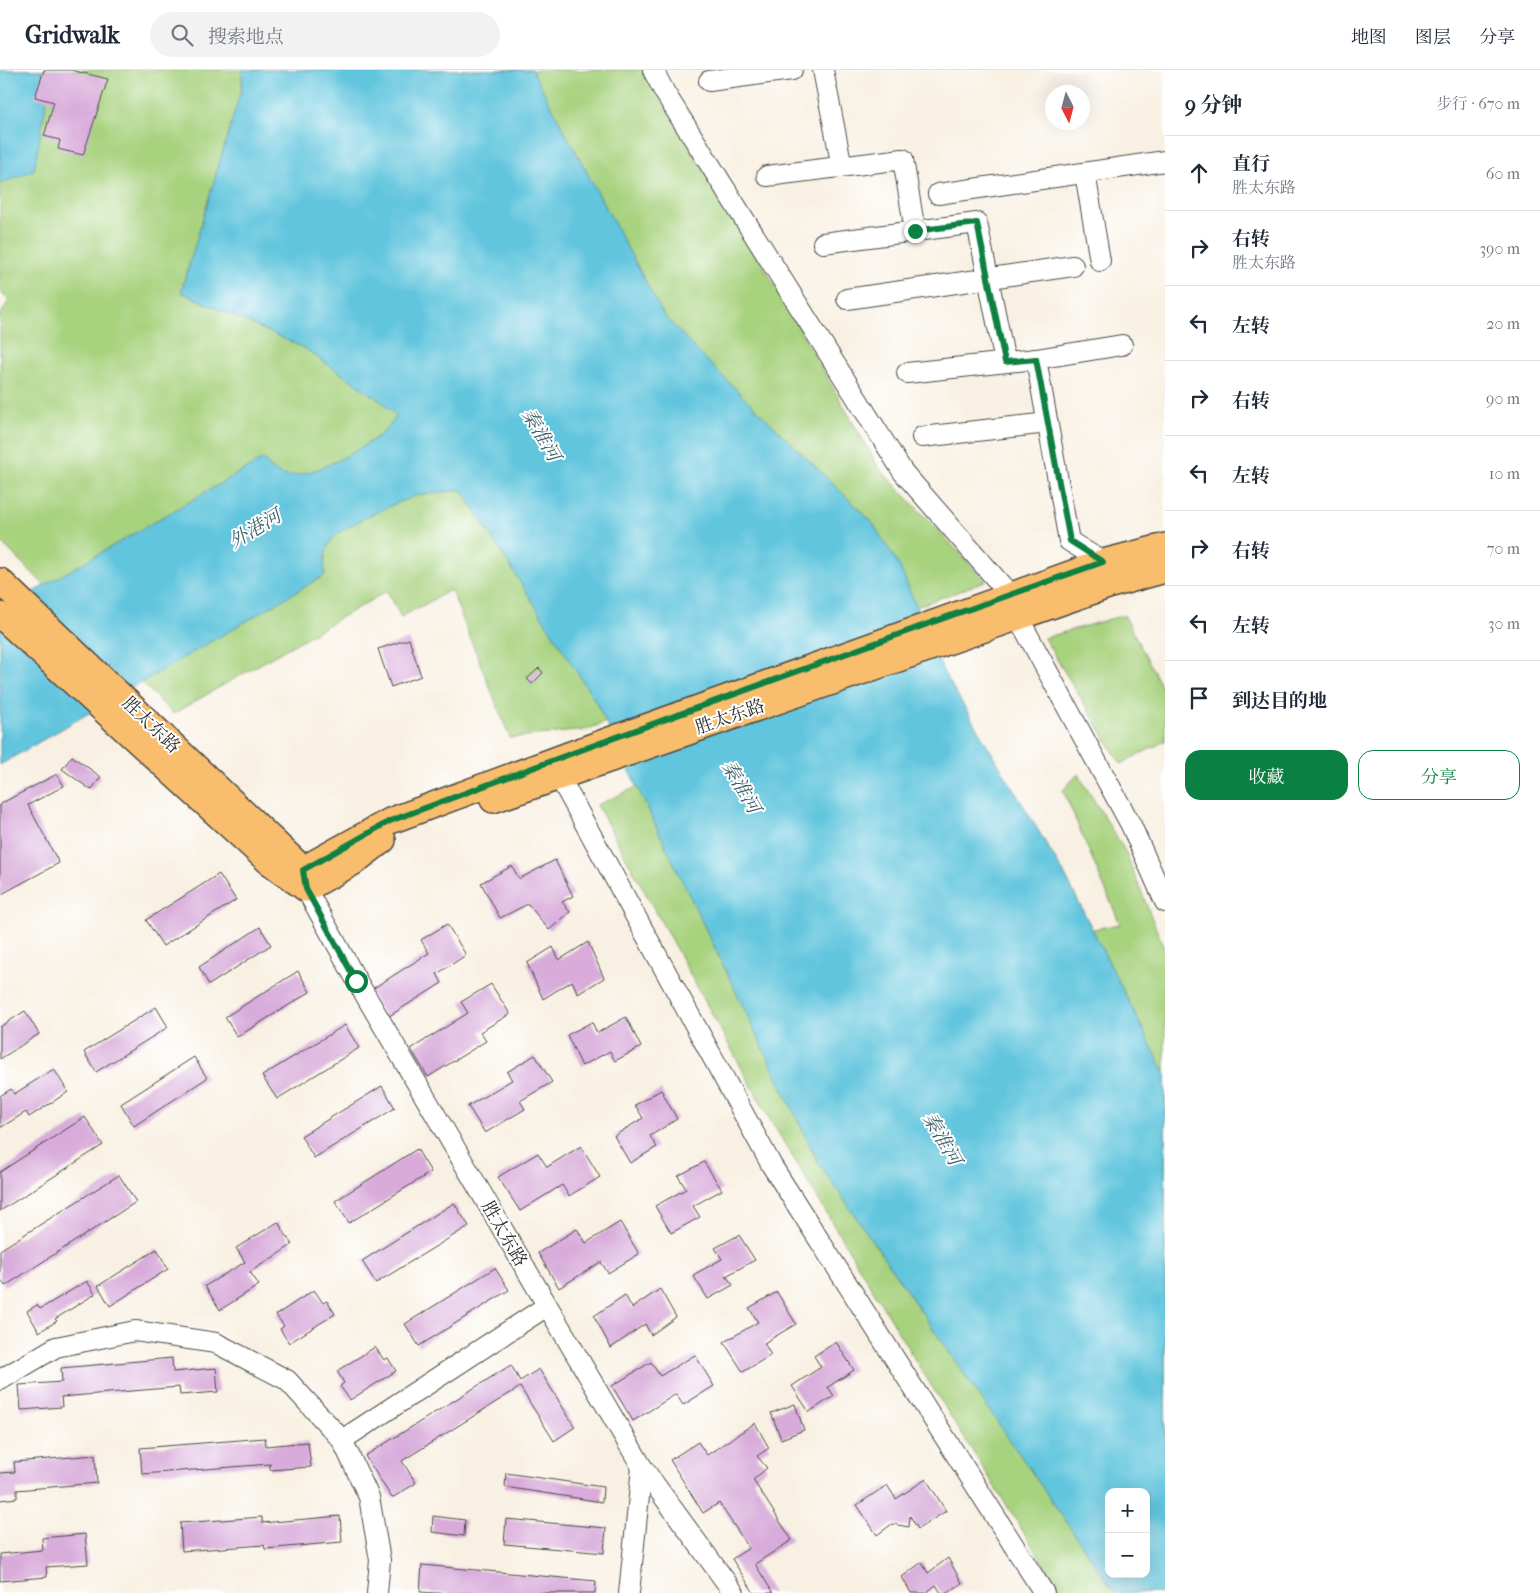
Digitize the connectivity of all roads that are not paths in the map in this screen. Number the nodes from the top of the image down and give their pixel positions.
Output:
1 (653, 70) edge
2 (792, 70) edge
3 (823, 70) edge
4 (709, 81) dead end
5 (1165, 161) edge
6 (842, 167) junction
7 (1085, 173) junction
8 (767, 176) dead end
9 (938, 194) dead end
10 (915, 231) junction
11 (823, 243) dead end
12 (1100, 262) dead end
13 (1073, 266) dead end
14 (988, 278) junction
15 (847, 299) dead end
16 (1122, 345) dead end
17 (1036, 359) junction
18 (1005, 362) junction
19 (907, 372) dead end
20 (1048, 423) junction
21 (922, 437) dead end
22 (1165, 546) edge
23 (1103, 562) junction
24 (1165, 570) edge
25 (0, 581) edge
26 (1014, 606) junction
27 (0, 615) edge
28 (146, 735) junction
29 (566, 765) junction
30 (305, 879) junction
31 (1165, 902) edge
32 (547, 1306) junction
33 (0, 1380) edge
34 (342, 1440) junction
35 (642, 1467) junction
36 (377, 1593) edge
37 (629, 1593) edge
38 (734, 1593) edge
39 (1044, 1593) edge

1 - 26 street
2 - 4 street
3 - 6 street
5 - 7 street
6 - 8 street
6 - 10 street
7 - 9 street
7 - 12 street
10 - 11 street
10 - 14 street
13 - 14 street
14 - 15 street
14 - 18 street
16 - 17 street
17 - 18 street
17 - 20 street
18 - 19 street
20 - 21 street
20 - 23 street
22 - 23 main road, 胜太东路
23 - 26 main road, 胜太东路
24 - 26 main road, 胜太东路
25 - 28 main road, 胜太东路
26 - 29 main road, 胜太东路
26 - 31 street
27 - 28 main road, 胜太东路
28 - 30 main road, 胜太东路
29 - 30 main road, 胜太东路
29 - 39 street
30 - 32 street, 胜太东路
32 - 34 street
32 - 35 street, 胜太东路
33 - 34 street
34 - 36 street
35 - 37 street
35 - 38 street, 胜太东路

